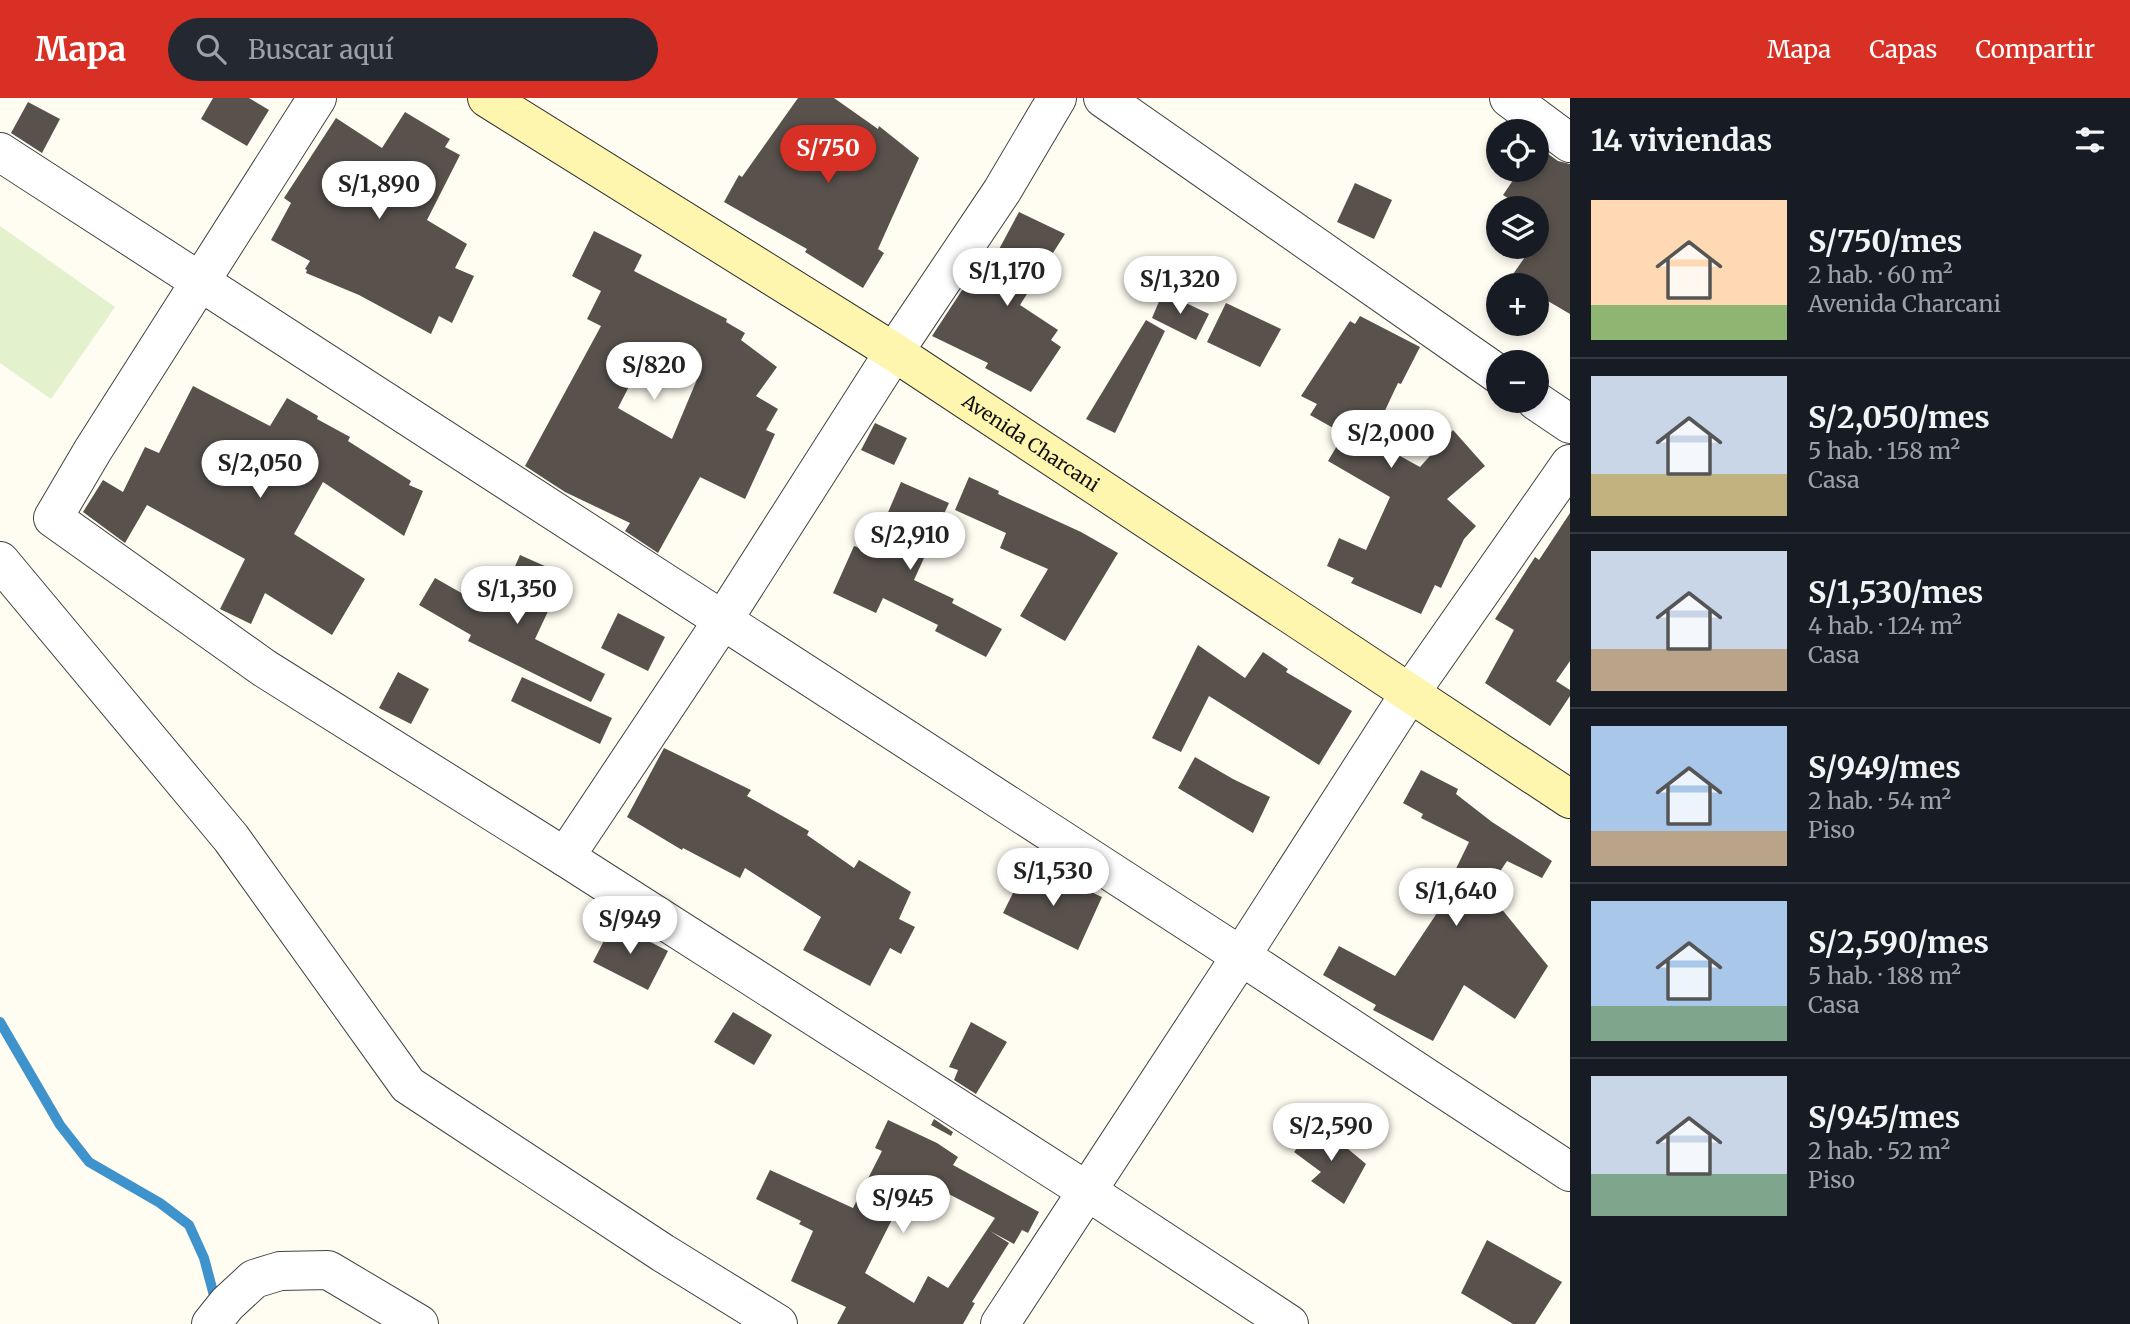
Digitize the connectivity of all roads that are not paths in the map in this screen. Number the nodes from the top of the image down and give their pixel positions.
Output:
1 (317, 98) edge
2 (487, 98) edge
3 (1057, 98) edge
4 (1103, 98) edge
5 (1509, 98) edge
6 (1570, 143) edge
7 (0, 152) edge
8 (199, 282) junction
9 (894, 352) junction
10 (1486, 366) edge
11 (1549, 410) edge
12 (1570, 424) edge
13 (1570, 464) edge
14 (0, 561) edge
15 (723, 620) junction
16 (1410, 693) junction
17 (1570, 799) edge
18 (565, 857) junction
19 (1241, 956) junction
20 (1570, 1172) edge
21 (1087, 1191) junction
22 (211, 1324) edge
23 (419, 1324) edge
24 (778, 1324) edge
25 (1000, 1324) edge
26 (1289, 1324) edge

1 - 8 street
2 - 9 main road, Avenida Charcani
3 - 9 street
4 - 10 street
5 - 6 street
7 - 8 street
8 - 15 street
8 - 18 street
9 - 15 street
9 - 16 main road, Avenida Charcani
11 - 12 street
13 - 16 street
14 - 24 street
15 - 18 street
15 - 19 street
16 - 17 main road, Avenida Charcani
16 - 19 street
18 - 21 street
19 - 20 street
19 - 21 street
21 - 25 street
21 - 26 street
22 - 23 street

